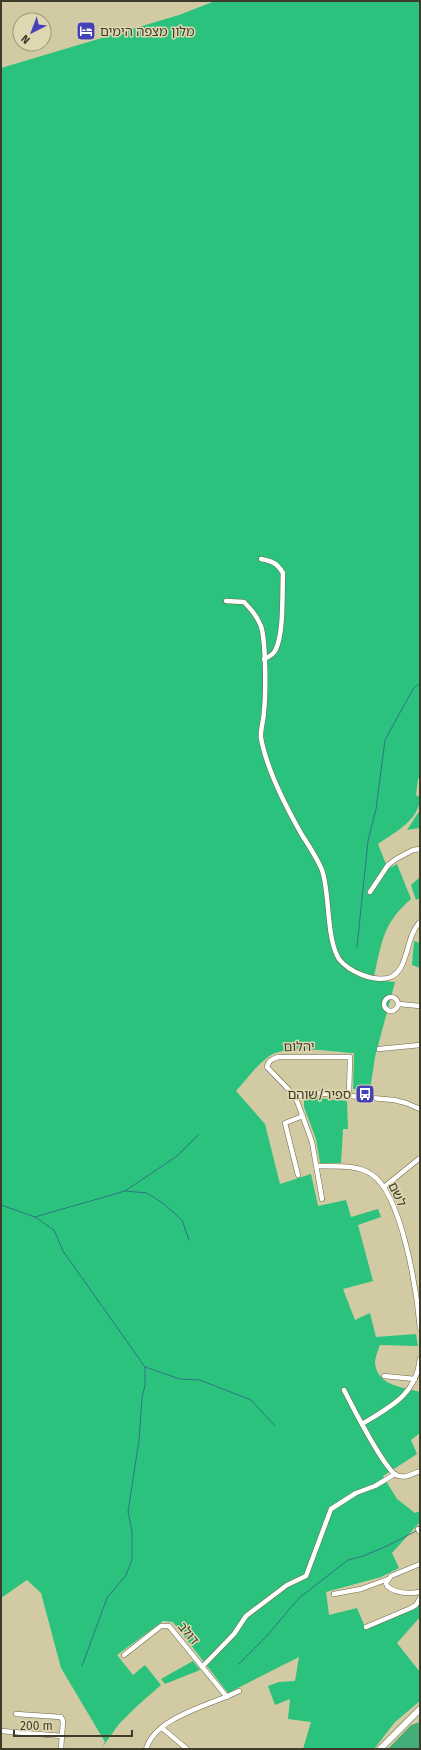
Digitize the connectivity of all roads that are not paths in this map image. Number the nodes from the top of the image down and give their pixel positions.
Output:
1 (261, 559) dead end
2 (226, 601) dead end
3 (264, 659) junction
4 (420, 849) edge
5 (370, 892) dead end
6 (420, 922) edge
7 (399, 1004) dead end
8 (420, 1006) edge
9 (420, 1045) edge
10 (379, 1049) dead end
11 (349, 1096) junction
12 (295, 1098) junction
13 (420, 1109) edge
14 (303, 1116) junction
15 (420, 1158) edge
16 (317, 1166) junction
17 (298, 1175) dead end
18 (384, 1187) junction
19 (322, 1199) dead end
20 (420, 1328) edge
21 (420, 1360) edge
22 (419, 1368) edge
23 (384, 1376) dead end
24 (415, 1379) junction
25 (344, 1390) dead end
26 (362, 1424) junction
27 (420, 1471) edge
28 (395, 1474) junction
29 (420, 1564) edge
30 (388, 1579) junction
31 (420, 1592) edge
32 (334, 1594) dead end
33 (420, 1598) edge
34 (366, 1627) dead end
35 (124, 1655) dead end
36 (202, 1667) junction
37 (239, 1691) dead end
38 (226, 1697) junction
39 (420, 1709) edge
40 (16, 1714) dead end
41 (162, 1728) junction
42 (1, 1731) edge
43 (62, 1736) junction
44 (61, 1749) edge
45 (146, 1749) edge
46 (187, 1749) edge
47 (380, 1749) edge

1 - 3 street
2 - 3 street
3 - 6 street
4 - 5 street
7 - 8 street
9 - 10 street
11 - 12 street
11 - 12 street, יהלום
11 - 13 street
12 - 14 street, יהלום
14 - 16 street, יהלום
14 - 17 street
15 - 18 street
16 - 18 street, לשם
16 - 19 street, יהלום
18 - 20 street, לשם
21 - 22 street
22 - 24 street
23 - 24 street
24 - 26 street
25 - 26 street
26 - 28 street
27 - 28 street
28 - 36 street
29 - 30 street
30 - 31 street
30 - 32 street
33 - 34 street
35 - 36 street, דולב
36 - 38 street, דולב
37 - 38 street
38 - 41 street
39 - 47 street
40 - 43 street
41 - 45 street
41 - 46 street
42 - 43 street
43 - 44 street

